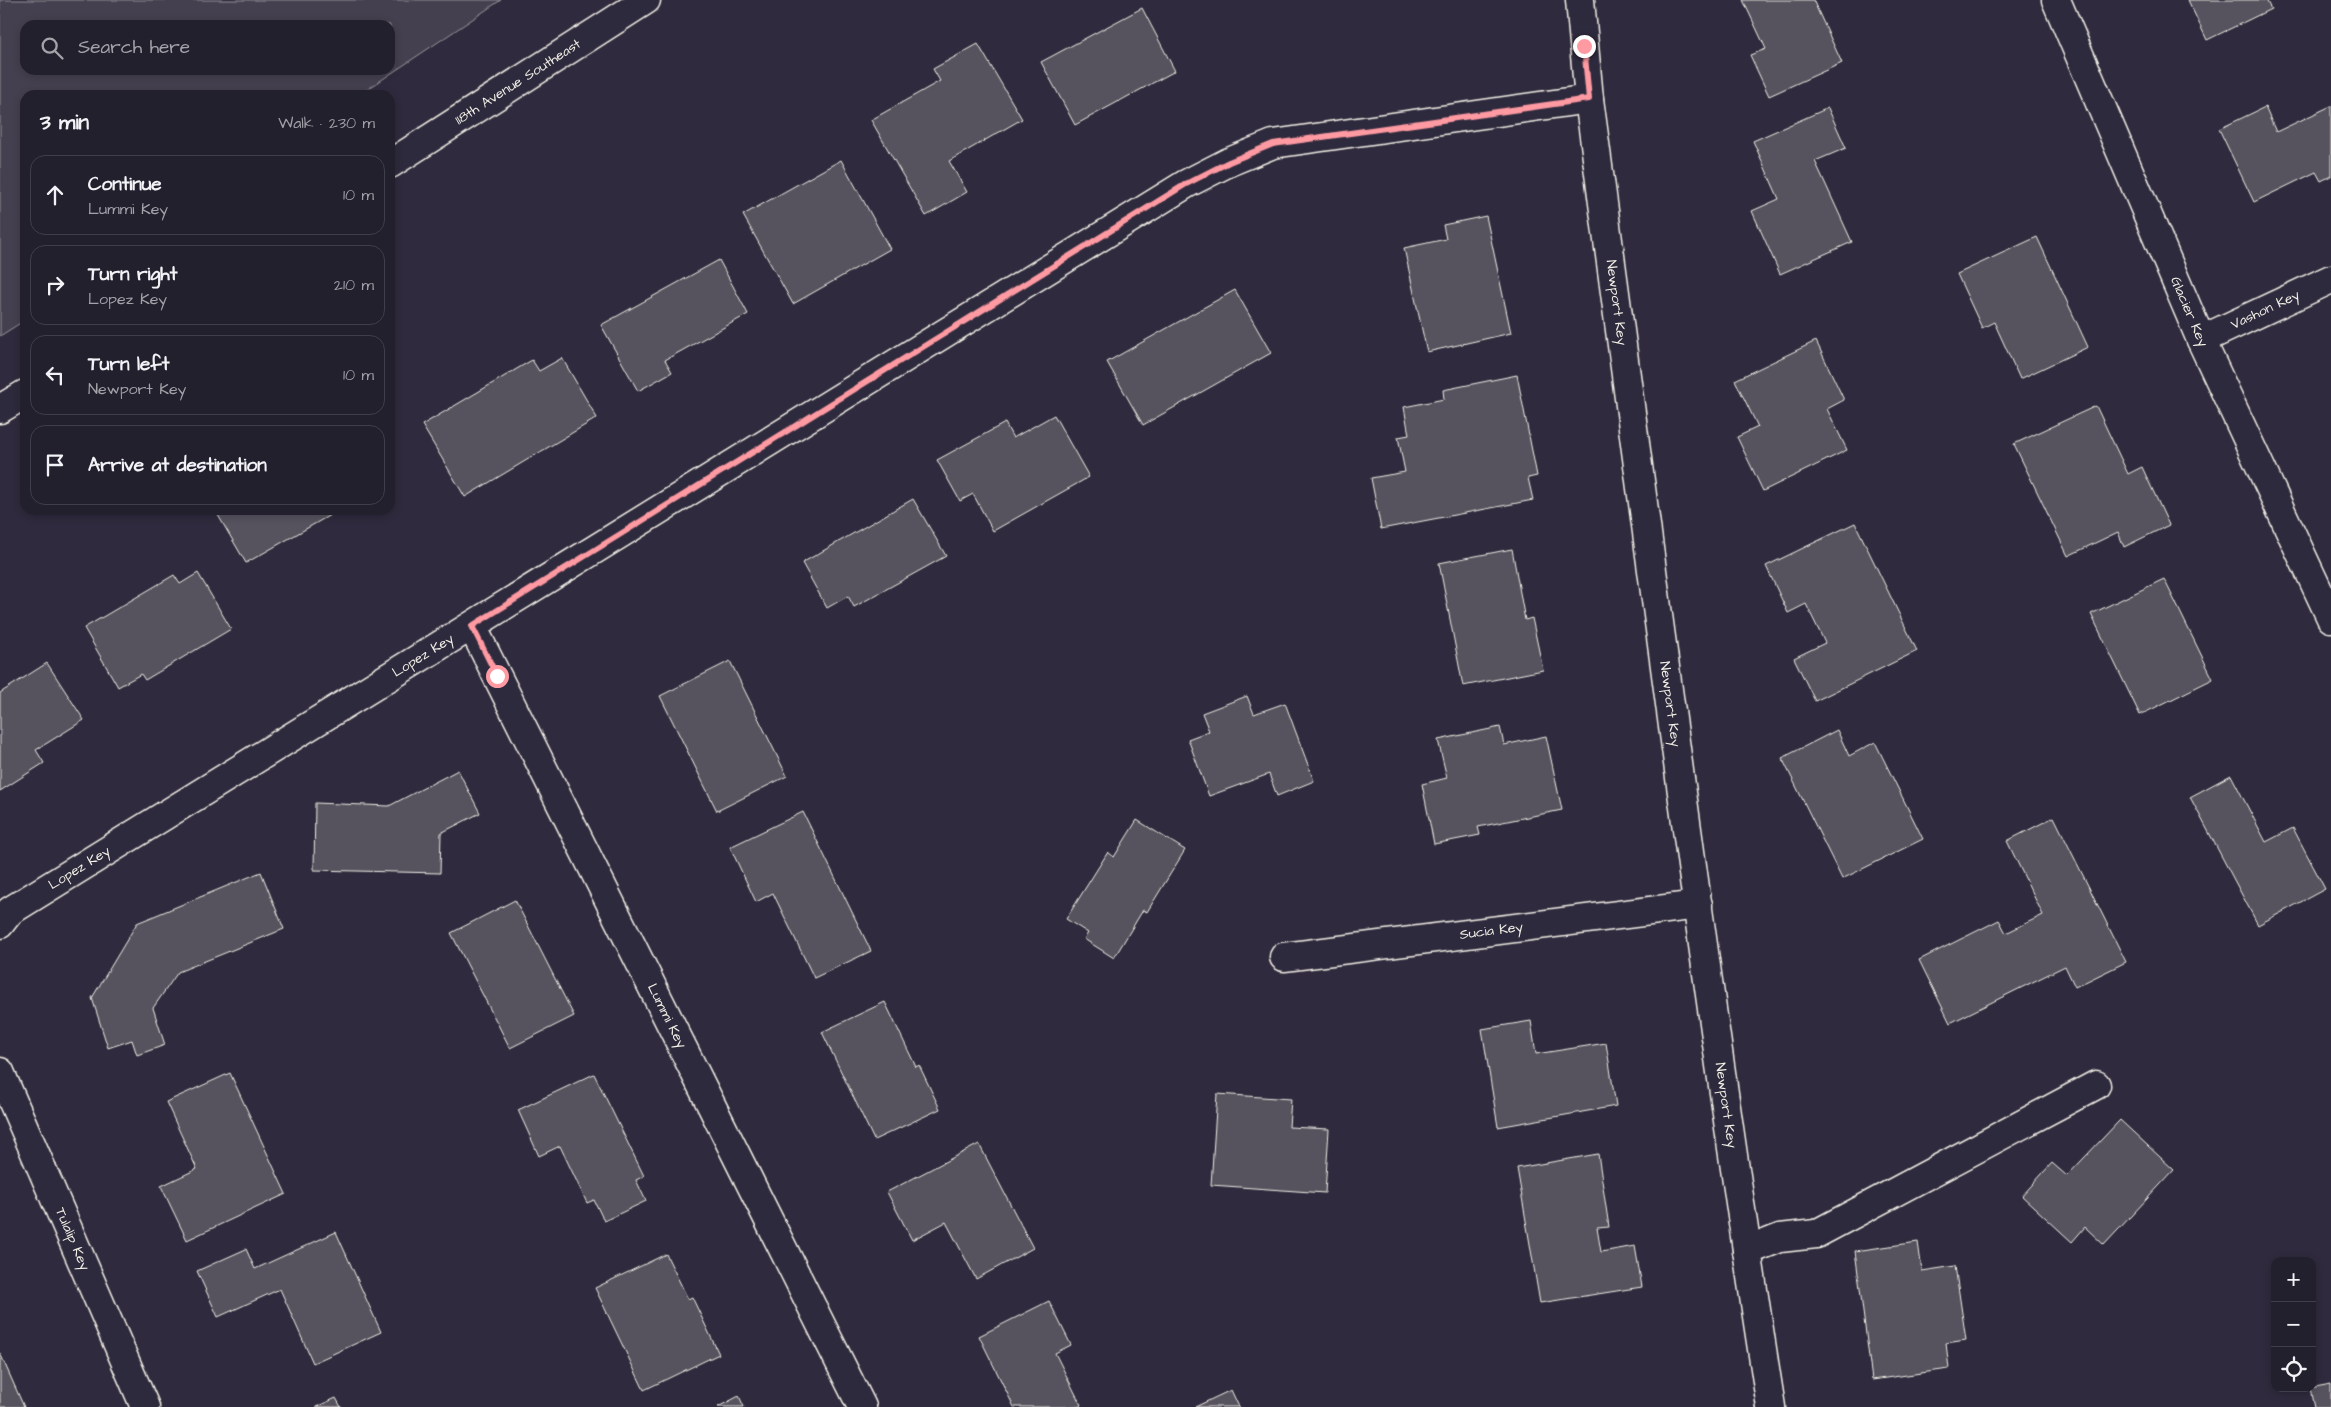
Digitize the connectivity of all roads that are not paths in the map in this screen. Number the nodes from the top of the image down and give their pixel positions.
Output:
1 (646, 0) edge
2 (1580, 0) edge
3 (2056, 0) edge
4 (1589, 99) junction
5 (395, 161) edge
6 (2331, 279) edge
7 (2201, 340) junction
8 (20, 397) edge
9 (0, 409) edge
10 (2331, 618) edge
11 (472, 626) junction
12 (1698, 905) junction
13 (0, 924) edge
14 (1284, 957) dead end
15 (0, 1072) edge
16 (2096, 1085) dead end
17 (1747, 1251) junction
18 (146, 1407) edge
19 (862, 1407) edge
20 (1771, 1407) edge

1 - 5 street, 118th Avenue Southeast
2 - 4 street, Newport Key
3 - 7 street, Glacier Key
4 - 11 street, Lopez Key
4 - 12 street, Newport Key
6 - 7 street, Vashon Key
7 - 10 street, Glacier Key
8 - 9 street
11 - 13 street, Lopez Key
11 - 19 street, Lummi Key
12 - 14 street, Sucia Key
12 - 17 street, Newport Key
15 - 18 street, Tulalip Key
16 - 17 street
17 - 20 street, Newport Key

